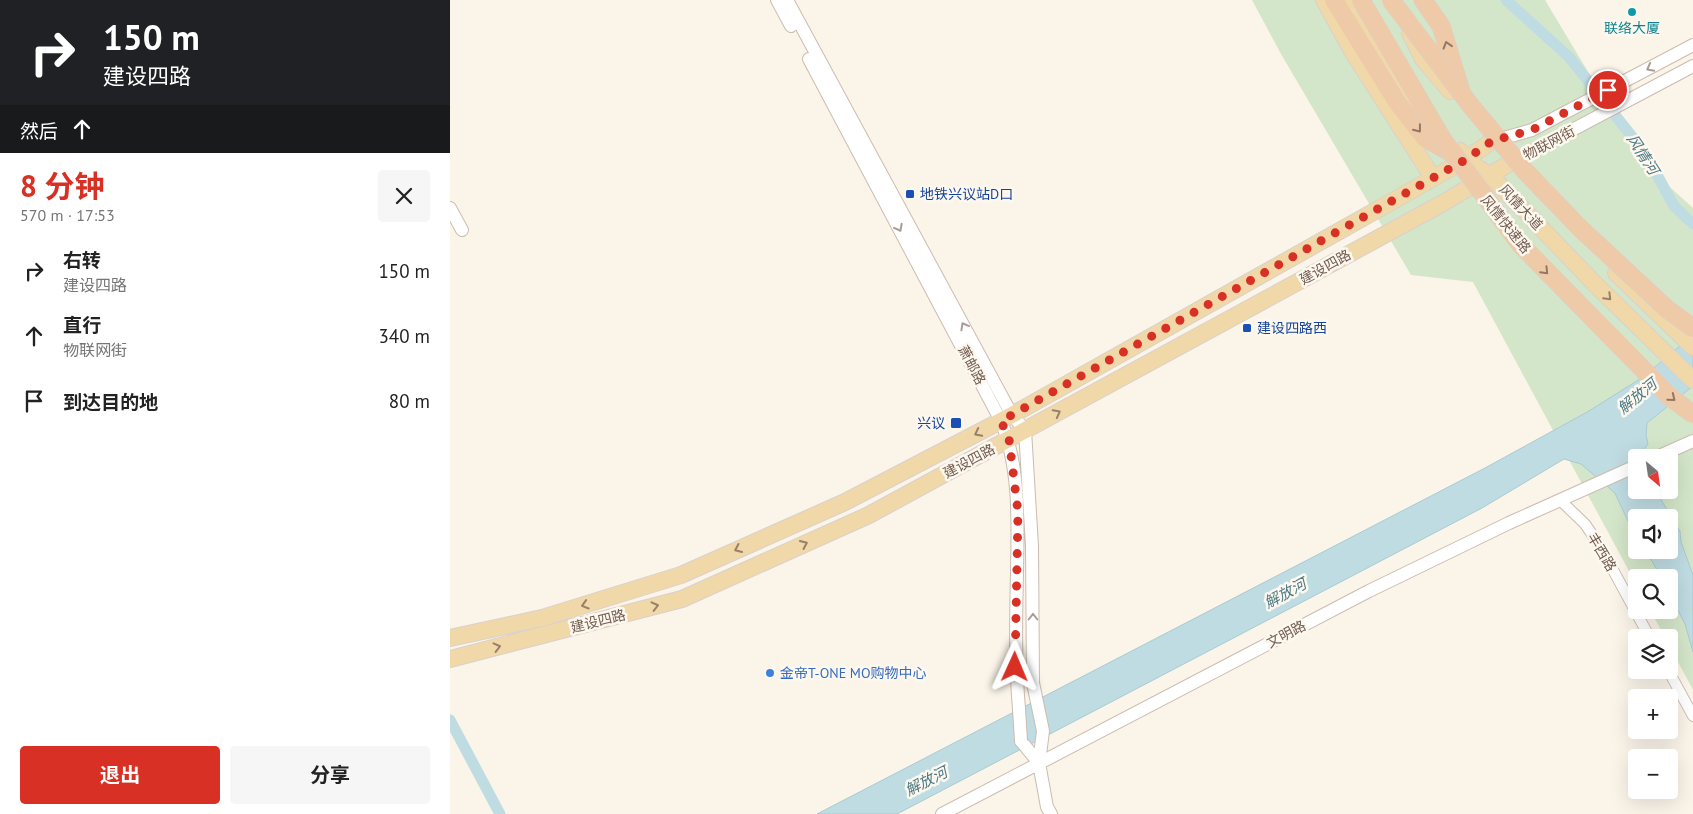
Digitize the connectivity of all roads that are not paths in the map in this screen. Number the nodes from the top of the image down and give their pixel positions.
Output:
1 (777, 0) edge
2 (787, 0) edge
3 (1324, 0) edge
4 (1334, 0) edge
5 (1348, 0) edge
6 (1361, 0) edge
7 (1392, 0) edge
8 (1423, 0) edge
9 (1693, 45) edge
10 (1693, 66) edge
11 (1466, 109) junction
12 (1492, 141) junction
13 (1465, 160) junction
14 (1510, 163) junction
15 (1491, 176) junction
16 (1433, 178) junction
17 (450, 208) edge
18 (462, 230) dead end
19 (1693, 328) edge
20 (1693, 347) edge
21 (1693, 380) edge
22 (1693, 414) edge
23 (1007, 418) junction
24 (1025, 430) junction
25 (1009, 439) junction
26 (1693, 441) edge
27 (1675, 449) edge
28 (1628, 470) edge
29 (1560, 500) junction
30 (1645, 629) edge
31 (450, 638) edge
32 (450, 659) edge
33 (1673, 679) edge
34 (1693, 716) edge
35 (1039, 763) junction
36 (942, 814) edge
37 (1051, 814) edge

1 -> 23 street, 萧邮路
23 -> 2 street
3 - 16 main road
4 -> 13 highway
5 - 13 main road, 风情大道
6 -> 22 highway, 风情快速路, bridge
7 - 11 main road, 风情大道
7 - 19 highway, bridge
11 -> 8 highway
9 -> 12 street, 物联网街
10 - 14 street, 物联网街
11 - 12 main road, 风情大道
12 - 13 main road, 建设四路
12 - 14 main road, 风情大道
13 - 15 main road, 风情大道
13 - 16 main road, 建设四路
14 - 15 main road, 建设四路
14 - 20 main road, 风情大道
15 -> 21 main road, 风情大道
24 -> 15 main road, 建设四路
16 - 23 main road, 建设四路
17 - 18 street
23 - 24 street
23 - 25 street, 萧邮路
23 -> 31 main road, 建设四路
24 - 25 main road, 建设四路
35 -> 24 street
32 -> 25 main road, 建设四路
25 - 35 street, 萧邮路, bridge
26 - 27 street
28 - 29 street, 文明路
29 - 30 street, 丰西路
29 - 35 street, 文明路
33 - 34 street
35 - 36 street, 文明路
35 - 37 street

